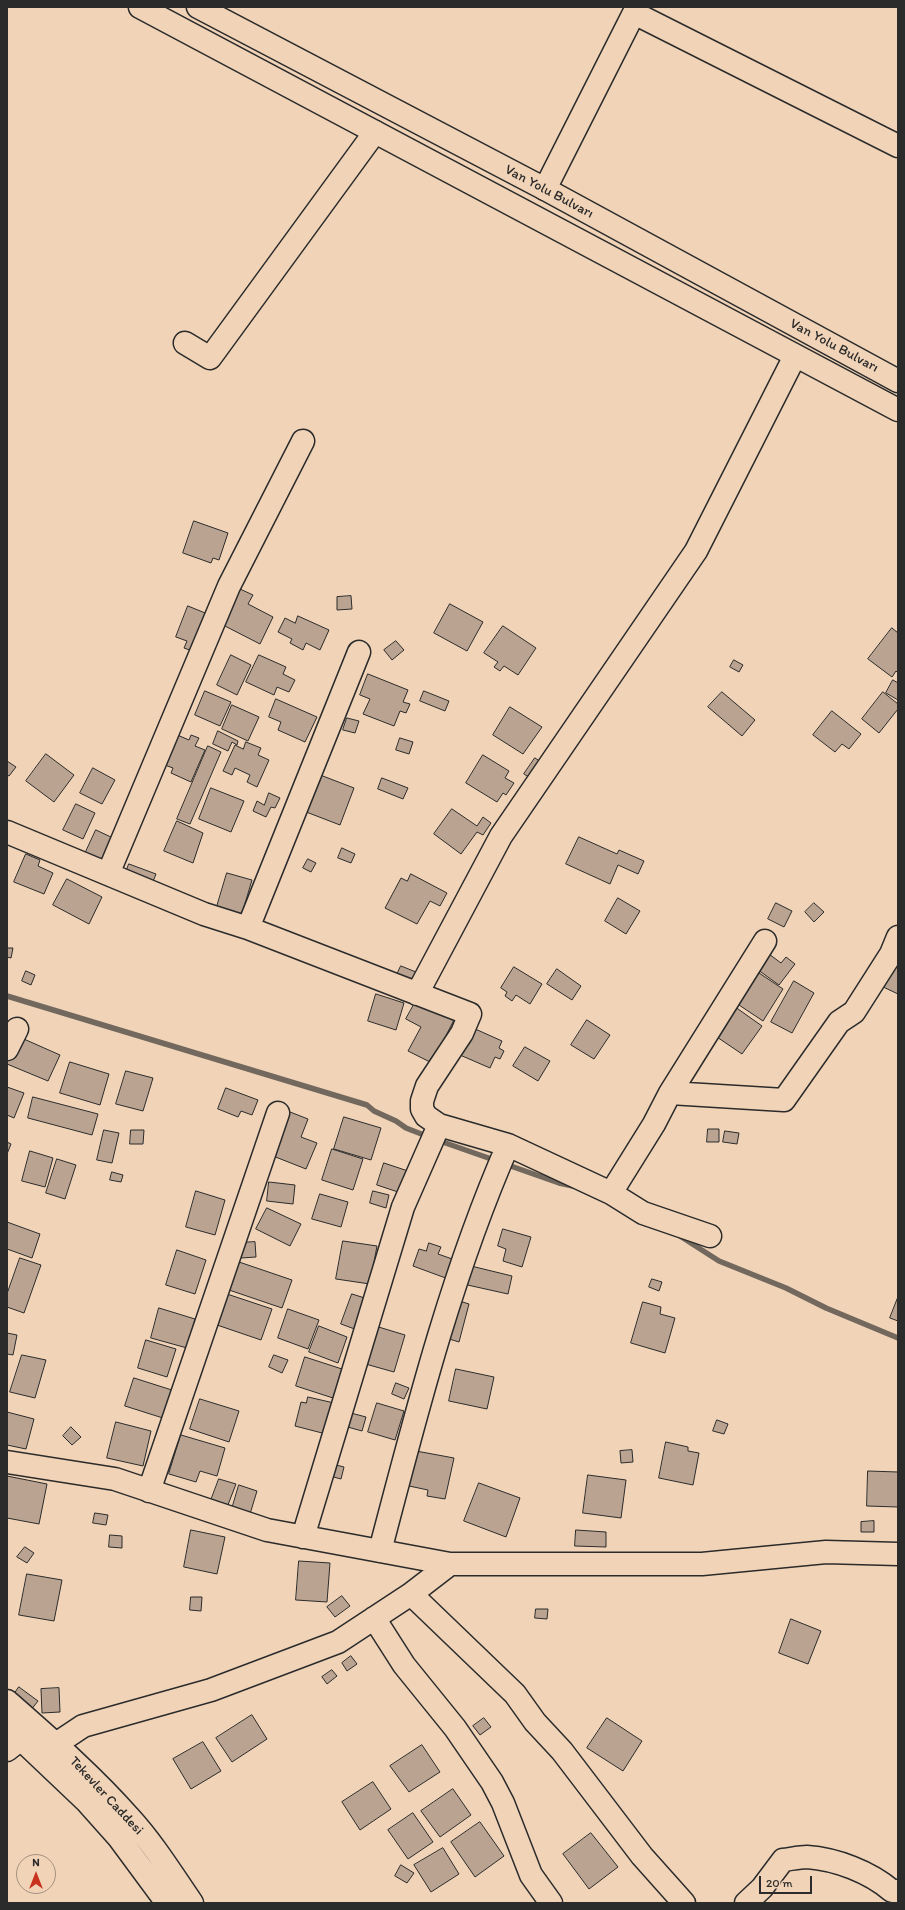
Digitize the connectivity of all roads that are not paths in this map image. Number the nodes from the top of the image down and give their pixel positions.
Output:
1 (140, 7) edge
2 (198, 7) edge
3 (636, 10) edge
4 (375, 132) junction
5 (898, 146) edge
6 (545, 189) junction
7 (185, 343) dead end
8 (795, 356) junction
9 (898, 381) edge
10 (898, 410) edge
11 (303, 441) dead end
12 (359, 652) dead end
13 (7, 832) edge
14 (108, 874) junction
15 (248, 928) junction
16 (898, 937) edge
17 (765, 941) dead end
18 (417, 994) junction
19 (17, 1029) dead end
20 (7, 1049) edge
21 (670, 1093) junction
22 (278, 1113) dead end
23 (439, 1125) junction
24 (508, 1145) junction
25 (611, 1193) junction
26 (710, 1236) dead end
27 (7, 1462) edge
28 (149, 1491) junction
29 (303, 1537) junction
30 (380, 1551) junction
31 (898, 1554) edge
32 (450, 1564) junction
33 (411, 1594) junction
34 (374, 1618) junction
35 (7, 1701) edge
36 (12, 1738) edge
37 (56, 1744) junction
38 (898, 1892) edge
39 (898, 1899) edge
40 (167, 1903) edge
41 (192, 1903) edge
42 (550, 1903) edge
43 (684, 1903) edge
44 (746, 1903) edge
45 (894, 1903) edge

1 - 4 street
2 - 6 street, Van Yolu Bulvarı
3 - 5 street
3 - 6 street
4 - 7 street
4 - 8 street
6 - 9 street, Van Yolu Bulvarı
8 - 10 street
8 - 18 street
11 - 14 street
12 - 15 street
13 - 14 street
14 - 15 street
15 - 18 street
16 - 21 street
17 - 21 street
18 - 23 street
19 - 20 street
21 - 25 street
22 - 28 street
23 - 24 street
23 - 29 street
24 - 25 street
24 - 30 street
25 - 26 street
27 - 28 street
28 - 29 street
29 - 30 street
30 - 32 street
31 - 32 street
32 - 33 street
33 - 34 street
33 - 43 street
34 - 37 street
34 - 42 street
35 - 37 street, Tekevler Caddesi
36 - 37 street
36 - 40 street
37 - 41 street, Tekevler Caddesi
38 - 44 street
39 - 45 street

